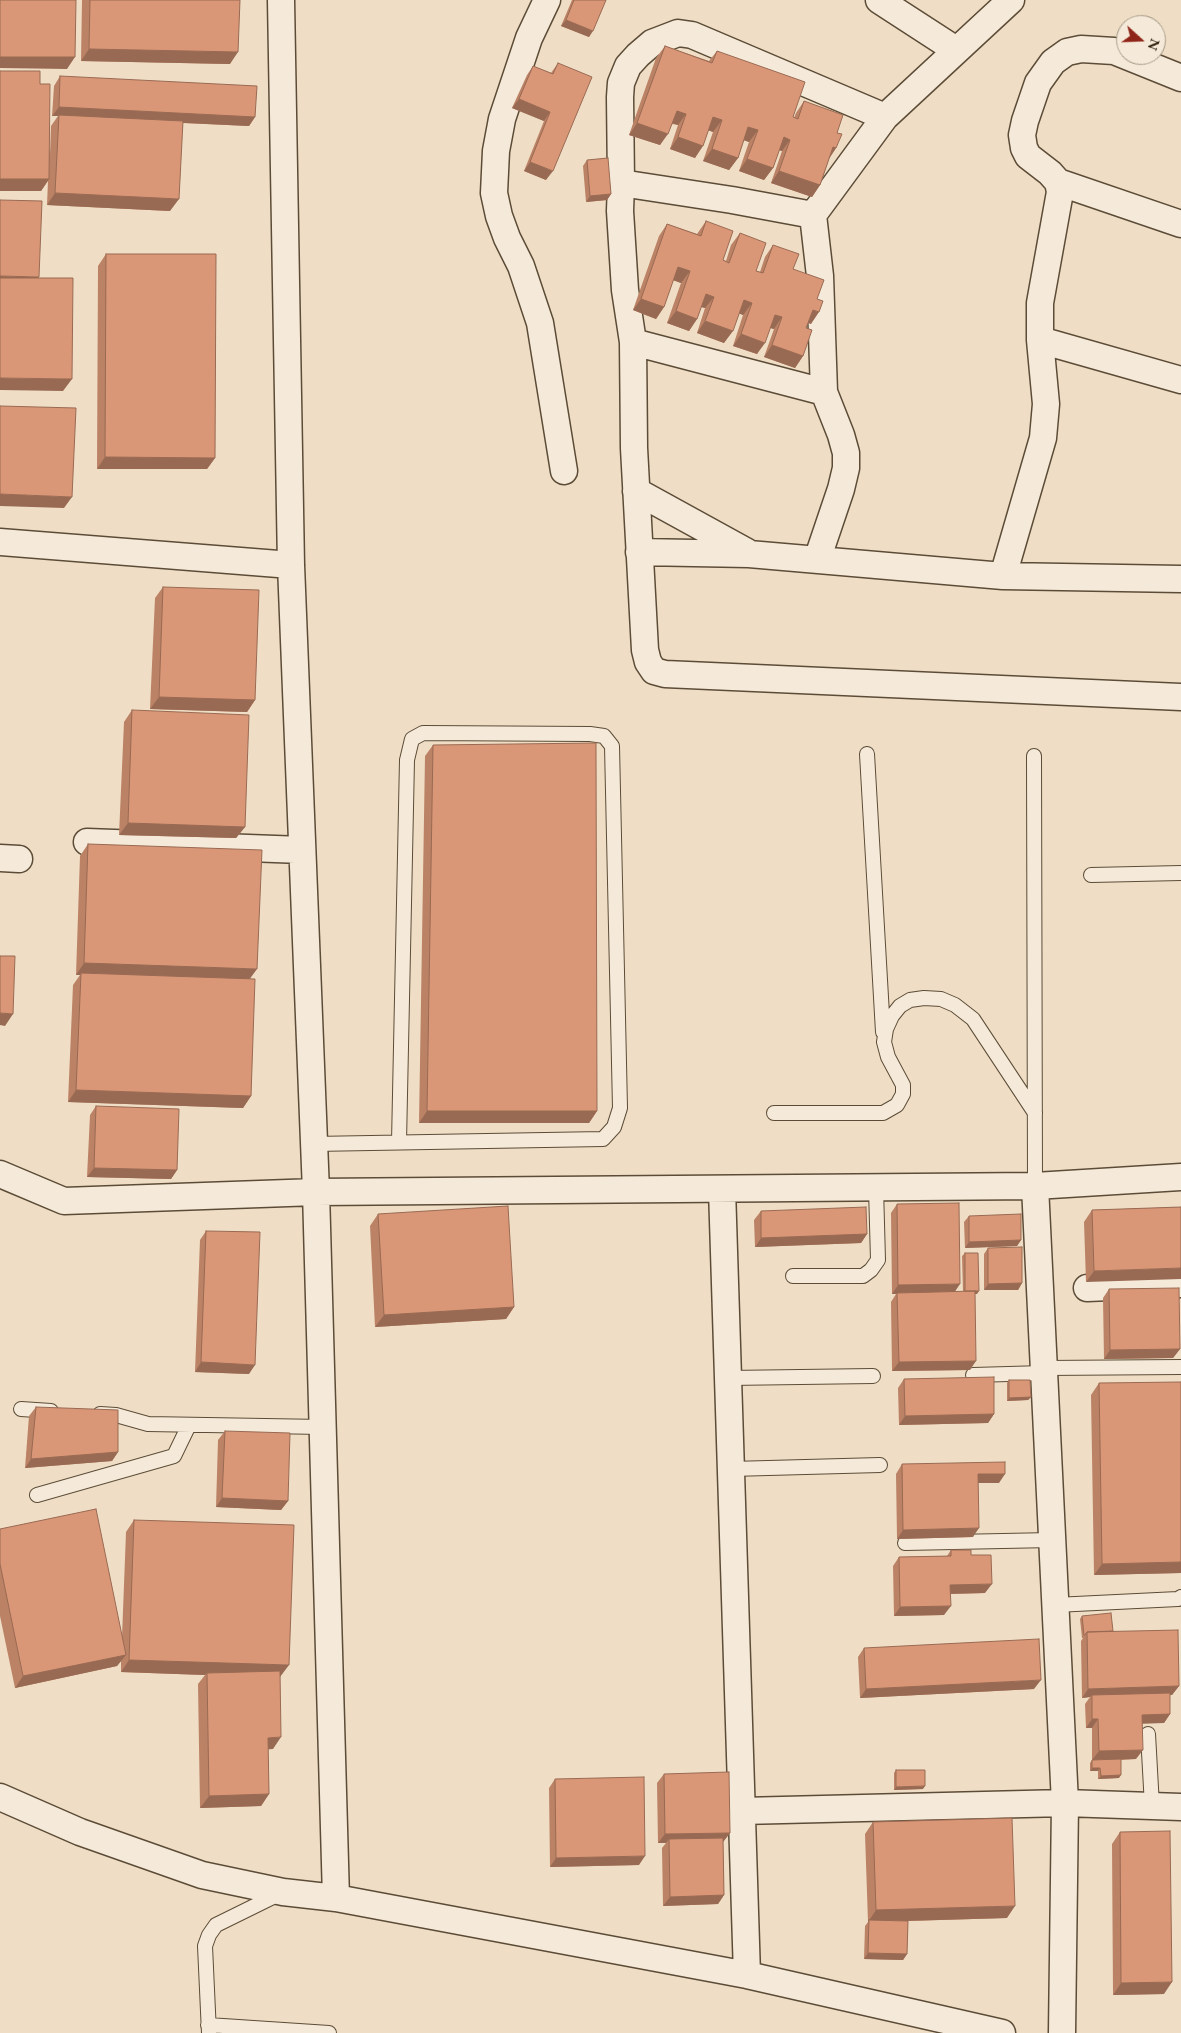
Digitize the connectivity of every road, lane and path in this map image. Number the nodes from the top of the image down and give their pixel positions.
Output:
1 (281, 0) edge
2 (547, 0) edge
3 (879, 0) edge
4 (1011, 0) edge
5 (956, 50) junction
6 (1181, 78) edge
7 (885, 116) junction
8 (621, 182) junction
9 (1058, 182) junction
10 (813, 216) junction
11 (1181, 224) edge
12 (1040, 340) junction
13 (632, 342) junction
14 (1181, 380) edge
15 (824, 392) junction
16 (564, 471) dead end
17 (636, 491) junction
18 (0, 542) edge
19 (639, 552) junction
20 (750, 554) junction
21 (818, 560) junction
22 (291, 565) junction
23 (1004, 576) junction
24 (1181, 579) edge
25 (1181, 698) edge
26 (867, 754) dead end
27 (1034, 756) dead end
28 (87, 842) edge
29 (302, 850) junction
30 (1181, 873) edge
31 (1091, 875) dead end
32 (884, 1042) junction
33 (774, 1114) dead end
34 (1035, 1114) junction
35 (399, 1142) junction
36 (313, 1144) junction
37 (0, 1174) edge
38 (1181, 1177) edge
39 (1036, 1186) junction
40 (876, 1188) junction
41 (722, 1189) junction
42 (316, 1192) junction
43 (793, 1276) dead end
44 (1181, 1284) edge
45 (1086, 1288) dead end
46 (1181, 1367) edge
47 (1044, 1371) junction
48 (973, 1375) edge
49 (874, 1376) dead end
50 (728, 1378) junction
51 (21, 1409) dead end
52 (69, 1412) edge
53 (88, 1414) edge
54 (189, 1425) junction
55 (323, 1427) junction
56 (880, 1465) dead end
57 (731, 1469) junction
58 (37, 1495) dead end
59 (1052, 1540) junction
60 (905, 1543) edge
61 (1181, 1597) edge
62 (1055, 1605) junction
63 (1148, 1734) dead end
64 (0, 1796) edge
65 (1065, 1803) junction
66 (1152, 1806) junction
67 (1181, 1807) edge
68 (742, 1811) junction
69 (283, 1892) junction
70 (336, 1898) junction
71 (747, 1975) junction
72 (208, 2029) edge
73 (329, 2033) edge
74 (1002, 2033) edge
75 (1062, 2033) edge

1 - 22 street
2 - 16 street
3 - 5 street
4 - 5 street
5 - 7 street
6 - 9 street
7 - 8 street
7 - 10 street
8 - 10 street
8 - 13 street
9 - 11 street
9 - 12 street
10 - 15 street
12 - 14 street
12 - 23 street
13 - 15 street
13 - 17 street
15 - 21 street
17 - 19 street
17 - 20 street
18 - 22 street
19 - 20 street
19 - 25 street
20 - 21 street
21 - 23 street
22 - 29 street
23 - 24 street
26 - 32 lane
27 - 34 lane
28 - 29 street
29 - 36 street
30 - 31 lane
32 - 33 lane
32 - 34 lane
34 - 39 lane
35 - 35 lane
35 - 36 lane
36 - 42 street
37 - 42 street
38 - 39 street
39 - 40 street
39 - 47 street
40 - 41 street
40 - 43 lane
41 - 42 street
41 - 50 street
42 - 55 street
44 - 45 street
46 - 47 lane
47 - 48 lane
47 - 59 street
49 - 50 lane
50 - 57 street
51 - 52 lane
53 - 54 lane
54 - 55 lane
54 - 58 lane
55 - 70 street
56 - 57 lane
57 - 68 street
59 - 60 lane
59 - 62 street
61 - 62 lane
62 - 65 street
63 - 66 lane
64 - 69 street
65 - 66 street
65 - 68 street
65 - 75 street
66 - 67 street
68 - 71 street
69 - 70 street
69 - 72 lane
70 - 71 street
71 - 74 street
72 - 73 lane

